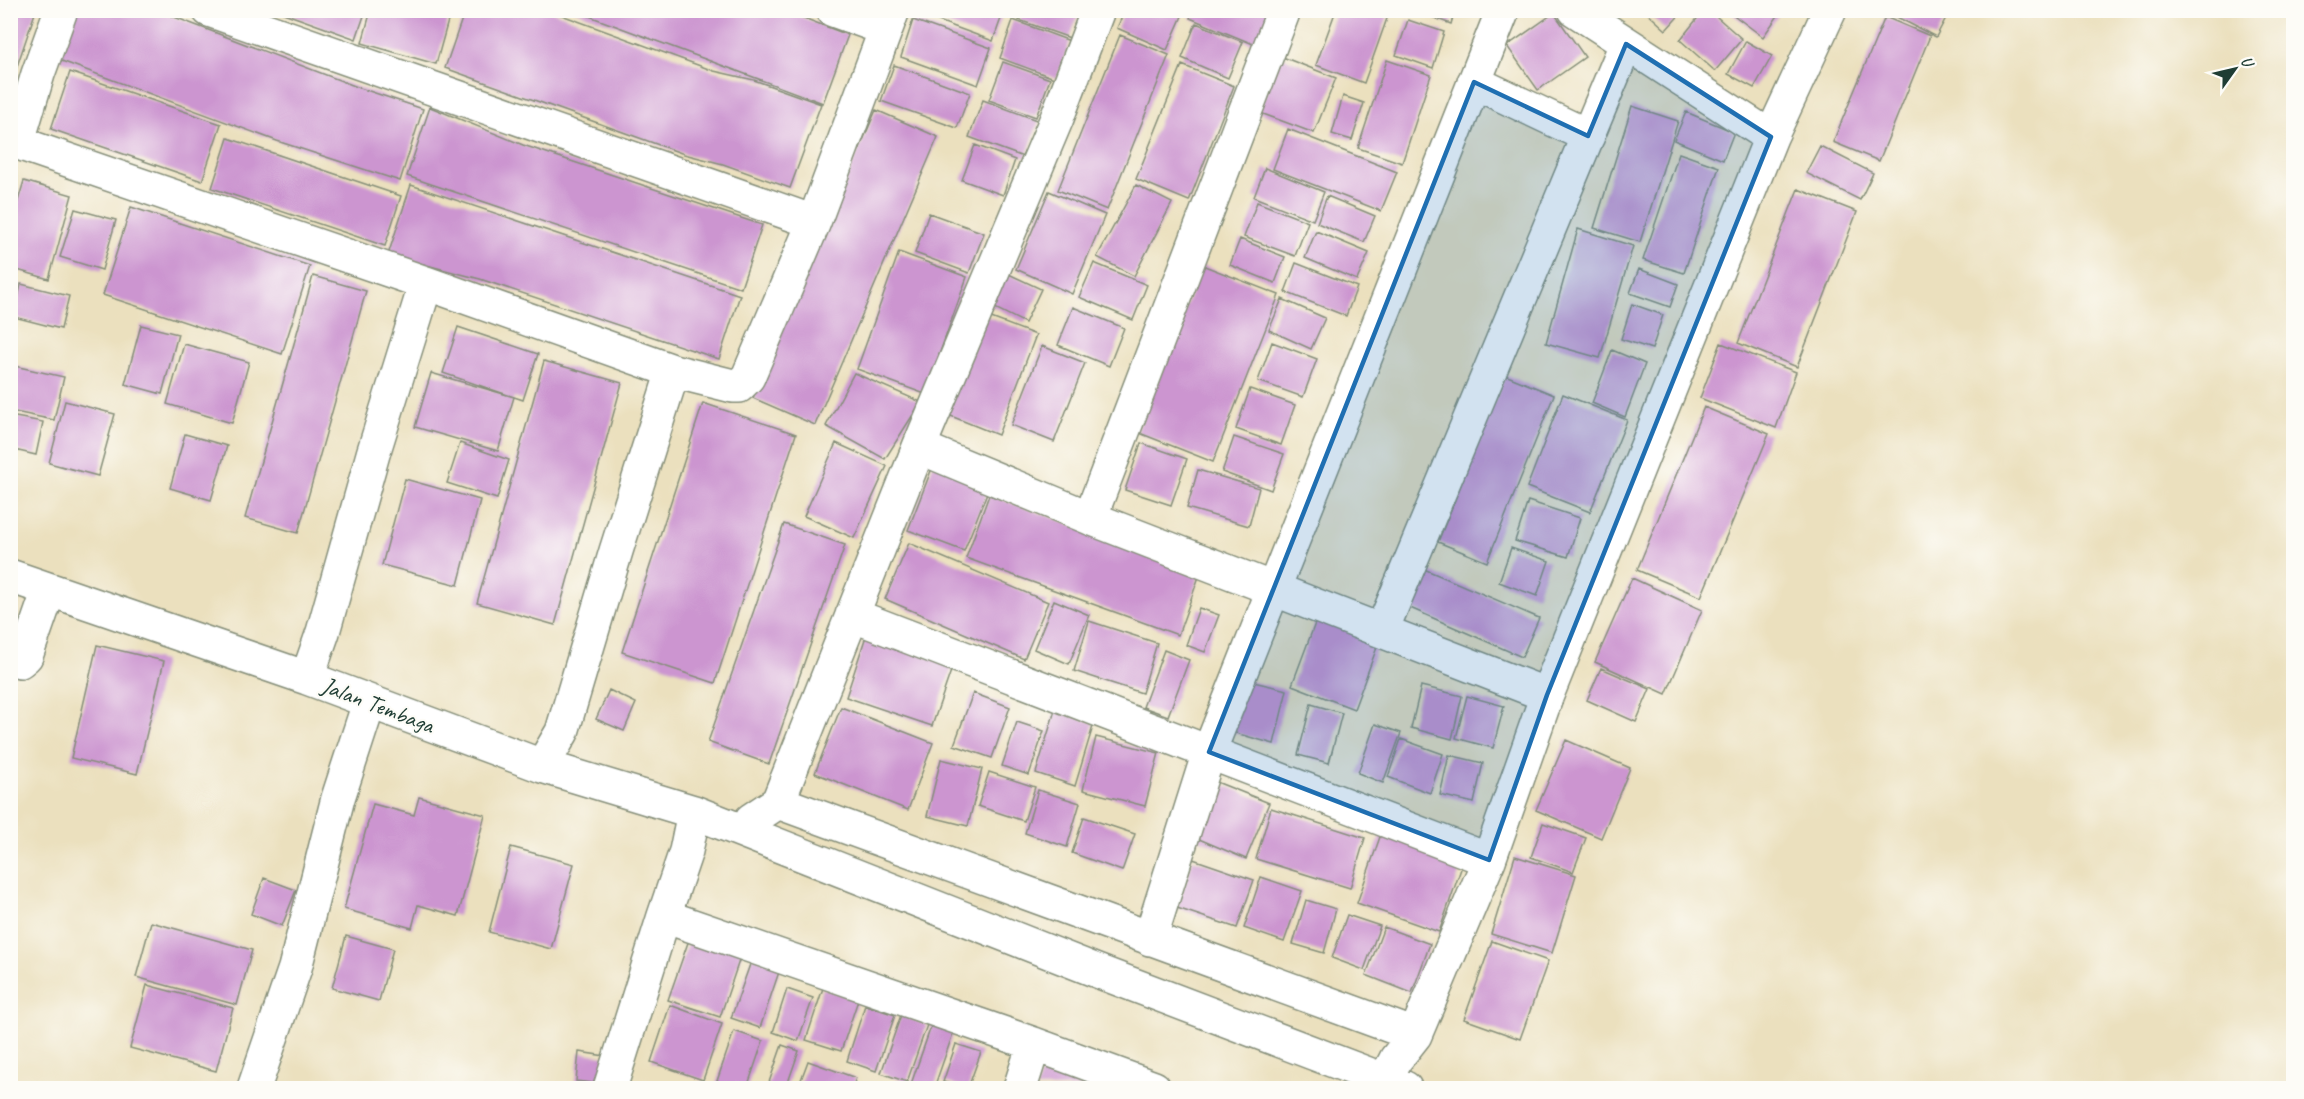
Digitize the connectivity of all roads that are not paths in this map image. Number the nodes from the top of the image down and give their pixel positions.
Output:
1 (61, 10) edge
2 (209, 10) edge
3 (833, 10) edge
4 (1098, 10) edge
5 (1284, 10) edge
6 (1503, 10) edge
7 (1575, 10) edge
8 (1830, 10) edge
9 (889, 20) edge
10 (1626, 44) junction
11 (1474, 82) junction
12 (1588, 136) junction
13 (1771, 137) junction
14 (814, 222) junction
15 (426, 282) junction
16 (673, 370) junction
17 (919, 447) junction
18 (1090, 518) junction
19 (10, 576) edge
20 (1274, 590) junction
21 (43, 608) junction
22 (852, 615) junction
23 (1382, 630) junction
24 (10, 658) edge
25 (307, 678) junction
26 (1547, 695) junction
27 (369, 703) junction
28 (1209, 752) junction
29 (542, 766) junction
30 (778, 802) junction
31 (694, 812) junction
32 (746, 831) junction
33 (1489, 860) junction
34 (669, 903) junction
35 (1149, 939) junction
36 (1415, 1035) junction
37 (1034, 1044) junction
38 (1390, 1086) edge
39 (616, 1087) edge
40 (254, 1089) edge
41 (1020, 1089) edge
42 (1154, 1089) edge

1 - 15 street
2 - 14 street
3 - 9 street
4 - 17 street
5 - 18 street
6 - 11 street
7 - 10 street
8 - 13 street
9 - 14 street
10 - 12 street
10 - 13 street
11 - 12 street
11 - 20 street
12 - 23 street
13 - 26 street
14 - 16 street
15 - 16 street
15 - 25 street
16 - 29 street
17 - 18 street
17 - 22 street
18 - 20 street
19 - 21 street, Jalan Tembaga
20 - 23 street
20 - 28 street
21 - 24 street
21 - 25 street, Jalan Tembaga
22 - 28 street
22 - 30 street
23 - 26 street
25 - 27 street, Jalan Tembaga
26 - 33 street
27 - 29 street, Jalan Tembaga
27 - 40 street
28 - 33 street
28 - 35 street
29 - 31 street, Jalan Tembaga
30 - 32 street
30 - 35 street
31 - 32 street, Jalan Tembaga
31 - 34 street
32 - 38 street, Jalan Tembaga
33 - 36 street
34 - 37 street
34 - 39 street
35 - 36 street
36 - 38 street
37 - 41 street
37 - 42 street

